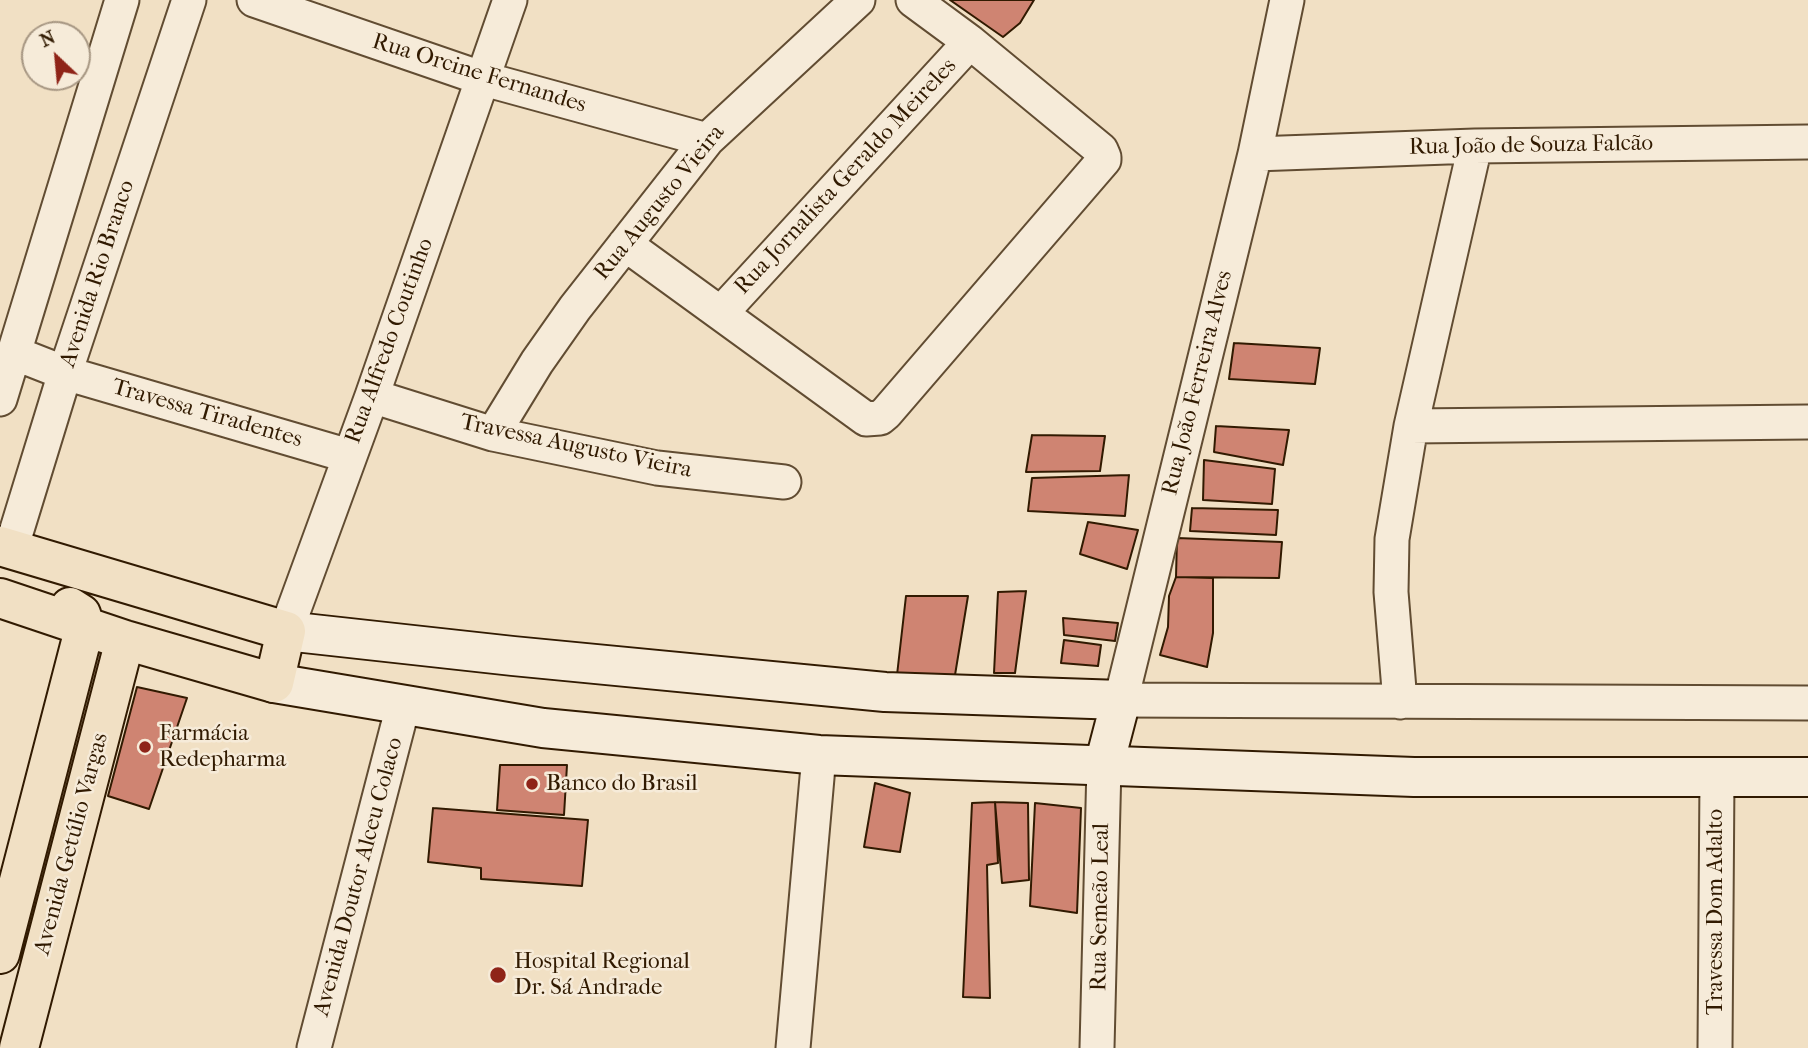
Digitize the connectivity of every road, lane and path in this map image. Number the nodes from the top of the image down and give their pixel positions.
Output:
1 (122, 0) edge
2 (189, 0) edge
3 (254, 0) edge
4 (510, 0) edge
5 (858, 0) edge
6 (913, 0) edge
7 (1287, 0) edge
8 (970, 42) junction
9 (484, 79) junction
10 (707, 141) junction
11 (1808, 142) edge
12 (1475, 146) junction
13 (1255, 154) junction
14 (625, 244) junction
15 (722, 312) junction
16 (14, 353) junction
17 (65, 373) junction
18 (372, 396) junction
19 (0, 399) edge
20 (1808, 422) edge
21 (1411, 426) junction
22 (493, 434) junction
23 (349, 456) junction
24 (784, 482) dead end
25 (4, 555) edge
26 (0, 598) edge
27 (74, 615) junction
28 (286, 631) junction
29 (125, 640) junction
30 (274, 684) junction
31 (1121, 700) junction
32 (1400, 702) junction
33 (1808, 703) edge
34 (403, 706) junction
35 (818, 755) junction
36 (1104, 765) junction
37 (1717, 777) junction
38 (1808, 777) edge
39 (3, 929) edge
40 (19, 1048) edge
41 (314, 1048) edge
42 (793, 1048) edge
43 (1097, 1048) edge
44 (1715, 1048) edge

1 - 16 street
2 - 17 street, Avenida Rio Branco
3 - 9 street, Rua Orcine Fernandes
4 - 9 street, Rua Alfredo Coutinho
5 - 10 street, Rua Augusto Vieira
6 - 8 street
7 - 13 street, Rua João Ferreira Alves
8 - 15 street, Rua Jornalista Geraldo Meireles
8 - 15 street
9 - 10 street, Rua Orcine Fernandes
9 - 18 street, Rua Alfredo Coutinho
10 - 14 street, Rua Augusto Vieira
11 - 12 street, Rua João de Souza Falcão
12 - 13 street, Rua João de Souza Falcão
12 - 21 street
13 - 31 street, Rua João Ferreira Alves
14 - 15 street
14 - 22 street, Rua Augusto Vieira
16 - 17 street, Travessa Tiradentes
16 - 19 street
17 - 23 street, Travessa Tiradentes
17 - 25 street, Avenida Rio Branco
18 - 22 street, Travessa Augusto Vieira
18 - 23 street, Rua Alfredo Coutinho
20 - 21 street
21 - 32 street
22 - 24 street, Travessa Augusto Vieira
23 - 28 street, Rua Alfredo Coutinho
25 - 27 main road
25 - 28 main road
26 - 27 main road
27 - 29 main road
27 - 39 main road, Avenida Getúlio Vargas
28 - 30 main road, Rua Alfredo Coutinho
28 - 31 main road
29 - 30 main road
29 - 40 main road, Avenida Getúlio Vargas
30 - 34 main road
31 - 32 street
31 - 36 main road, Rua João Ferreira Alves
32 - 33 street
34 - 35 main road
34 - 41 street, Avenida Doutor Alceu Colaco
35 - 36 main road
35 - 42 street
36 - 37 main road
36 - 43 street, Rua Semeão Leal
37 - 38 main road
37 - 44 street, Travessa Dom Adalto

